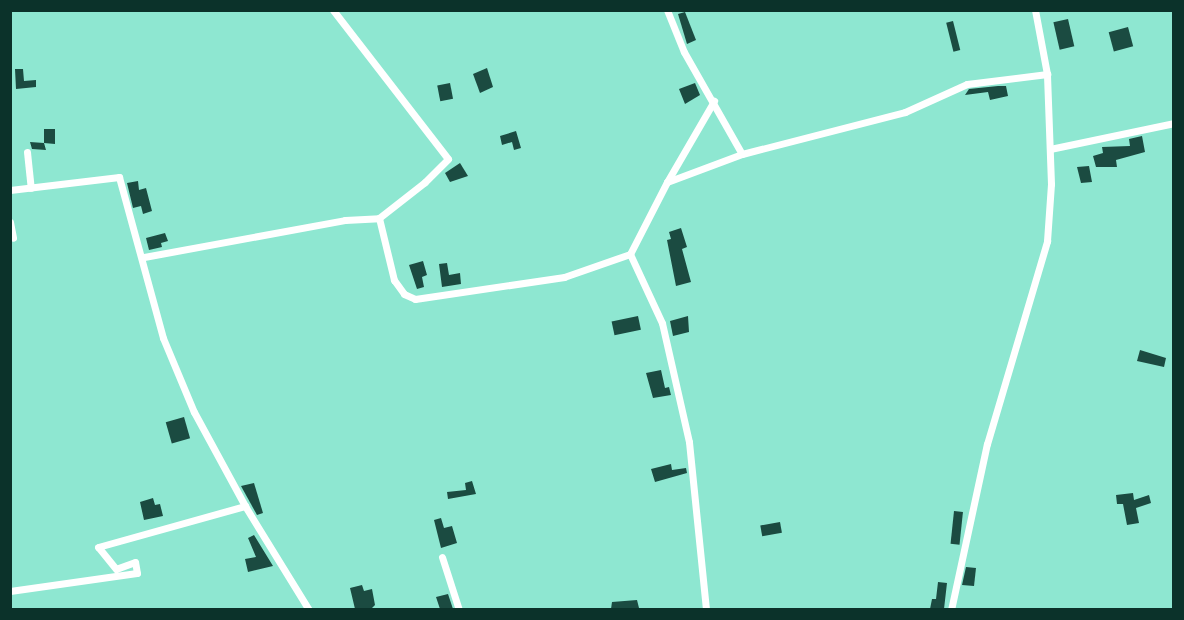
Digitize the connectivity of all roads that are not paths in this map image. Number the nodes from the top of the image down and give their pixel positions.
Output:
1 (333, 10) edge
2 (667, 10) edge
3 (1035, 10) edge
4 (1047, 74) junction
5 (714, 101) junction
6 (1173, 123) edge
7 (1050, 149) junction
8 (27, 152) dead end
9 (742, 154) junction
10 (667, 182) junction
11 (31, 188) junction
12 (10, 190) edge
13 (379, 218) junction
14 (10, 222) edge
15 (13, 238) dead end
16 (630, 254) junction
17 (144, 257) junction
18 (244, 506) junction
19 (442, 557) dead end
20 (10, 591) edge
21 (309, 609) edge
22 (459, 609) edge
23 (706, 609) edge
24 (951, 609) edge

1 - 13 street
2 - 5 street
3 - 4 street
4 - 7 street
4 - 9 street
5 - 9 street
5 - 10 street
6 - 7 street
7 - 24 street
8 - 11 street
9 - 10 street
10 - 16 street
11 - 12 street
11 - 17 street
13 - 16 street
13 - 17 street
14 - 15 street
16 - 23 street
17 - 18 street
18 - 20 street
18 - 21 street
19 - 22 street

